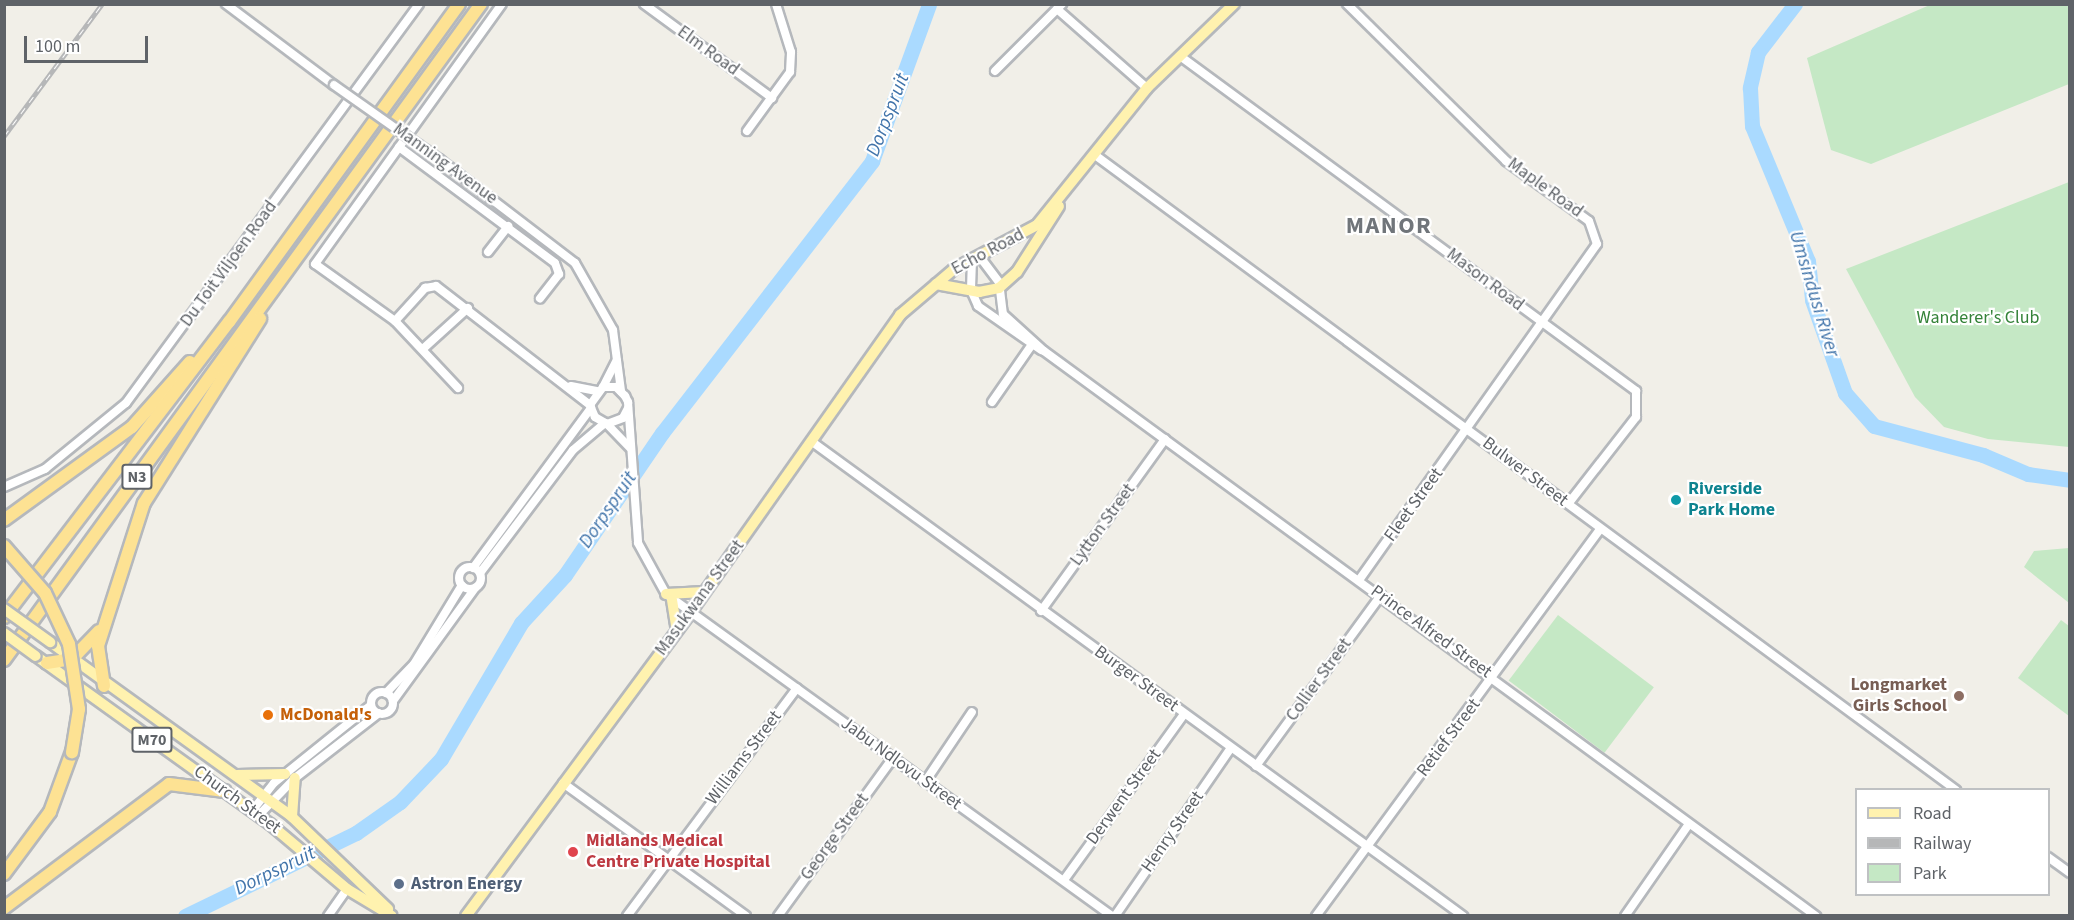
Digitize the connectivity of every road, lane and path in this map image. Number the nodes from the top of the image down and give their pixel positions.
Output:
1 (226, 4) edge
2 (419, 4) edge
3 (459, 4) edge
4 (481, 4) edge
5 (502, 4) edge
6 (644, 4) edge
7 (776, 4) edge
8 (1234, 4) edge
9 (1347, 4) edge
10 (1059, 7) edge
11 (1180, 56) junction
12 (995, 71) dead end
13 (1147, 88) junction
14 (772, 98) junction
15 (747, 131) dead end
16 (399, 147) junction
17 (1095, 155) junction
18 (1066, 192) junction
19 (508, 226) junction
20 (488, 252) dead end
21 (976, 259) junction
22 (936, 284) junction
23 (999, 288) junction
24 (971, 290) junction
25 (270, 295) junction
26 (540, 298) dead end
27 (468, 308) junction
28 (395, 321) junction
29 (229, 322) junction
30 (1545, 324) junction
31 (1033, 343) junction
32 (425, 347) junction
33 (617, 359) junction
34 (571, 386) junction
35 (458, 388) dead end
36 (600, 389) junction
37 (621, 391) junction
38 (992, 402) dead end
39 (590, 406) junction
40 (628, 408) junction
41 (606, 423) junction
42 (1468, 430) junction
43 (1165, 438) junction
44 (811, 441) junction
45 (630, 451) junction
46 (4, 487) edge
47 (1568, 504) junction
48 (4, 520) edge
49 (1600, 530) junction
50 (4, 546) edge
51 (476, 570) junction
52 (1360, 579) junction
53 (462, 585) junction
54 (475, 588) junction
55 (704, 592) junction
56 (1381, 595) junction
57 (669, 597) junction
58 (4, 609) edge
59 (1041, 610) junction
60 (109, 611) junction
61 (690, 613) junction
62 (4, 617) edge
63 (677, 630) junction
64 (4, 633) edge
65 (72, 659) junction
66 (4, 660) edge
67 (47, 663) junction
68 (1494, 678) junction
69 (104, 686) junction
70 (797, 688) junction
71 (386, 693) junction
72 (393, 701) junction
73 (371, 705) junction
74 (972, 712) dead end
75 (379, 714) junction
76 (1184, 714) junction
77 (1231, 748) junction
78 (892, 759) junction
79 (1256, 766) junction
80 (234, 774) junction
81 (290, 776) junction
82 (925, 782) junction
83 (563, 783) junction
84 (1955, 788) edge
85 (225, 791) junction
86 (266, 798) junction
87 (256, 813) junction
88 (292, 817) junction
89 (1689, 824) junction
90 (1367, 846) junction
91 (668, 858) junction
92 (2050, 858) edge
93 (4, 873) edge
94 (2070, 873) edge
95 (1064, 880) junction
96 (347, 889) junction
97 (4, 908) edge
98 (328, 915) edge
99 (393, 915) edge
100 (466, 915) edge
101 (627, 915) edge
102 (746, 915) edge
103 (778, 915) edge
104 (1114, 915) edge
105 (1316, 915) edge
106 (1463, 915) edge
107 (1625, 915) edge
108 (1816, 915) edge

1 - 33 street, Manning Avenue, bridge
2 - 46 street, Du Toit Viljoen Road
3 - 29 highway, N3
4 - 25 highway, N3
5 - 16 street
6 - 14 street, Elm Road
7 - 14 street
8 - 11 main road, Echo Road
9 - 30 street, Maple Road
10 - 12 street
10 - 13 street
11 - 13 main road, Echo Road
11 - 30 street, Mason Road
13 - 17 main road, Echo Road
14 - 15 street
16 - 19 street
16 - 28 street
17 - 18 main road, Echo Road
17 - 42 street, Bulwer Street
18 - 21 main road, Echo Road
18 - 23 main road, Echo Road
19 - 20 street
19 - 26 street
21 - 22 main road, Echo Road
21 - 23 street, Prince Alfred Street
21 - 24 street
22 - 24 main road, Echo Road
22 - 44 main road, Masukwana Street
23 - 24 main road, Echo Road
23 - 31 street, Prince Alfred Street
24 - 31 street, Prince Alfred Street
25 - 60 highway
25 - 66 highway, N3
27 - 28 street
27 - 32 street
27 - 34 street
28 - 32 street
29 - 48 highway
29 - 62 highway, N3
30 - 42 street, Maple Road
30 - 47 street, Mason Road
31 - 38 street
31 - 43 street, Prince Alfred Street
32 - 35 street
33 - 36 street
33 - 37 street, Manning Avenue
34 - 36 street
34 - 39 street
36 - 37 street
36 - 39 street
37 - 40 street
39 - 41 street
39 - 51 street
40 - 41 street
40 - 45 street
41 - 45 street
41 - 51 street
42 - 47 street, Bulwer Street
42 - 52 street, Fleet Street
43 - 52 street, Prince Alfred Street
43 - 59 street, Lytton Street
44 - 55 main road, Masukwana Street
44 - 59 street, Burger Street
45 - 57 street
47 - 49 street, Bulwer Street
49 - 68 street, Retief Street
49 - 84 street, Bulwer Street
50 - 93 highway, bridge
51 - 53 street
51 - 54 street
52 - 56 street, Prince Alfred Street
53 - 54 street
53 - 71 street
54 - 72 street
55 - 57 main road
55 - 61 main road, Masukwana Street
56 - 68 street, Prince Alfred Street
56 - 79 street, Collier Street
57 - 61 street
57 - 63 main road
58 - 65 main road, M70, bridge
59 - 76 street, Burger Street
60 - 65 highway
60 - 69 highway
61 - 63 main road, Masukwana Street
61 - 70 street, Jabu Ndlovu Street
63 - 83 main road, Masukwana Street
64 - 67 main road, bridge
65 - 67 highway
65 - 69 main road, M70
67 - 85 main road, Church Street / M70
68 - 89 street, Prince Alfred Street
68 - 90 street, Retief Street
69 - 80 main road, Church Street / M70
70 - 78 street, Jabu Ndlovu Street
70 - 91 street, Williams Street
71 - 72 street
71 - 73 street
72 - 75 street
73 - 75 street
73 - 81 street
74 - 82 street
75 - 81 street
76 - 77 street, Burger Street
76 - 95 street, Derwent Street
77 - 79 street, Burger Street
77 - 104 street, Henry Street
78 - 82 street, Jabu Ndlovu Street
78 - 103 street, George Street
79 - 90 street, Burger Street
80 - 81 main road
80 - 86 main road, Church Street / M70
81 - 86 street
81 - 88 main road
82 - 95 street, Jabu Ndlovu Street
83 - 91 street
83 - 100 main road, Masukwana Street
85 - 87 main road, Church Street / M70
85 - 97 highway
86 - 87 street
86 - 88 main road, Church Street / M70
87 - 96 main road, Church Street / M70
88 - 99 main road, Church Street / M70
89 - 107 street
89 - 108 street, Prince Alfred Street
90 - 105 street, Retief Street
90 - 106 street, Burger Street
91 - 101 street, Williams Street
91 - 102 street
92 - 94 street
95 - 104 street, Jabu Ndlovu Street
96 - 98 street
96 - 99 main road, Church Street / M70

